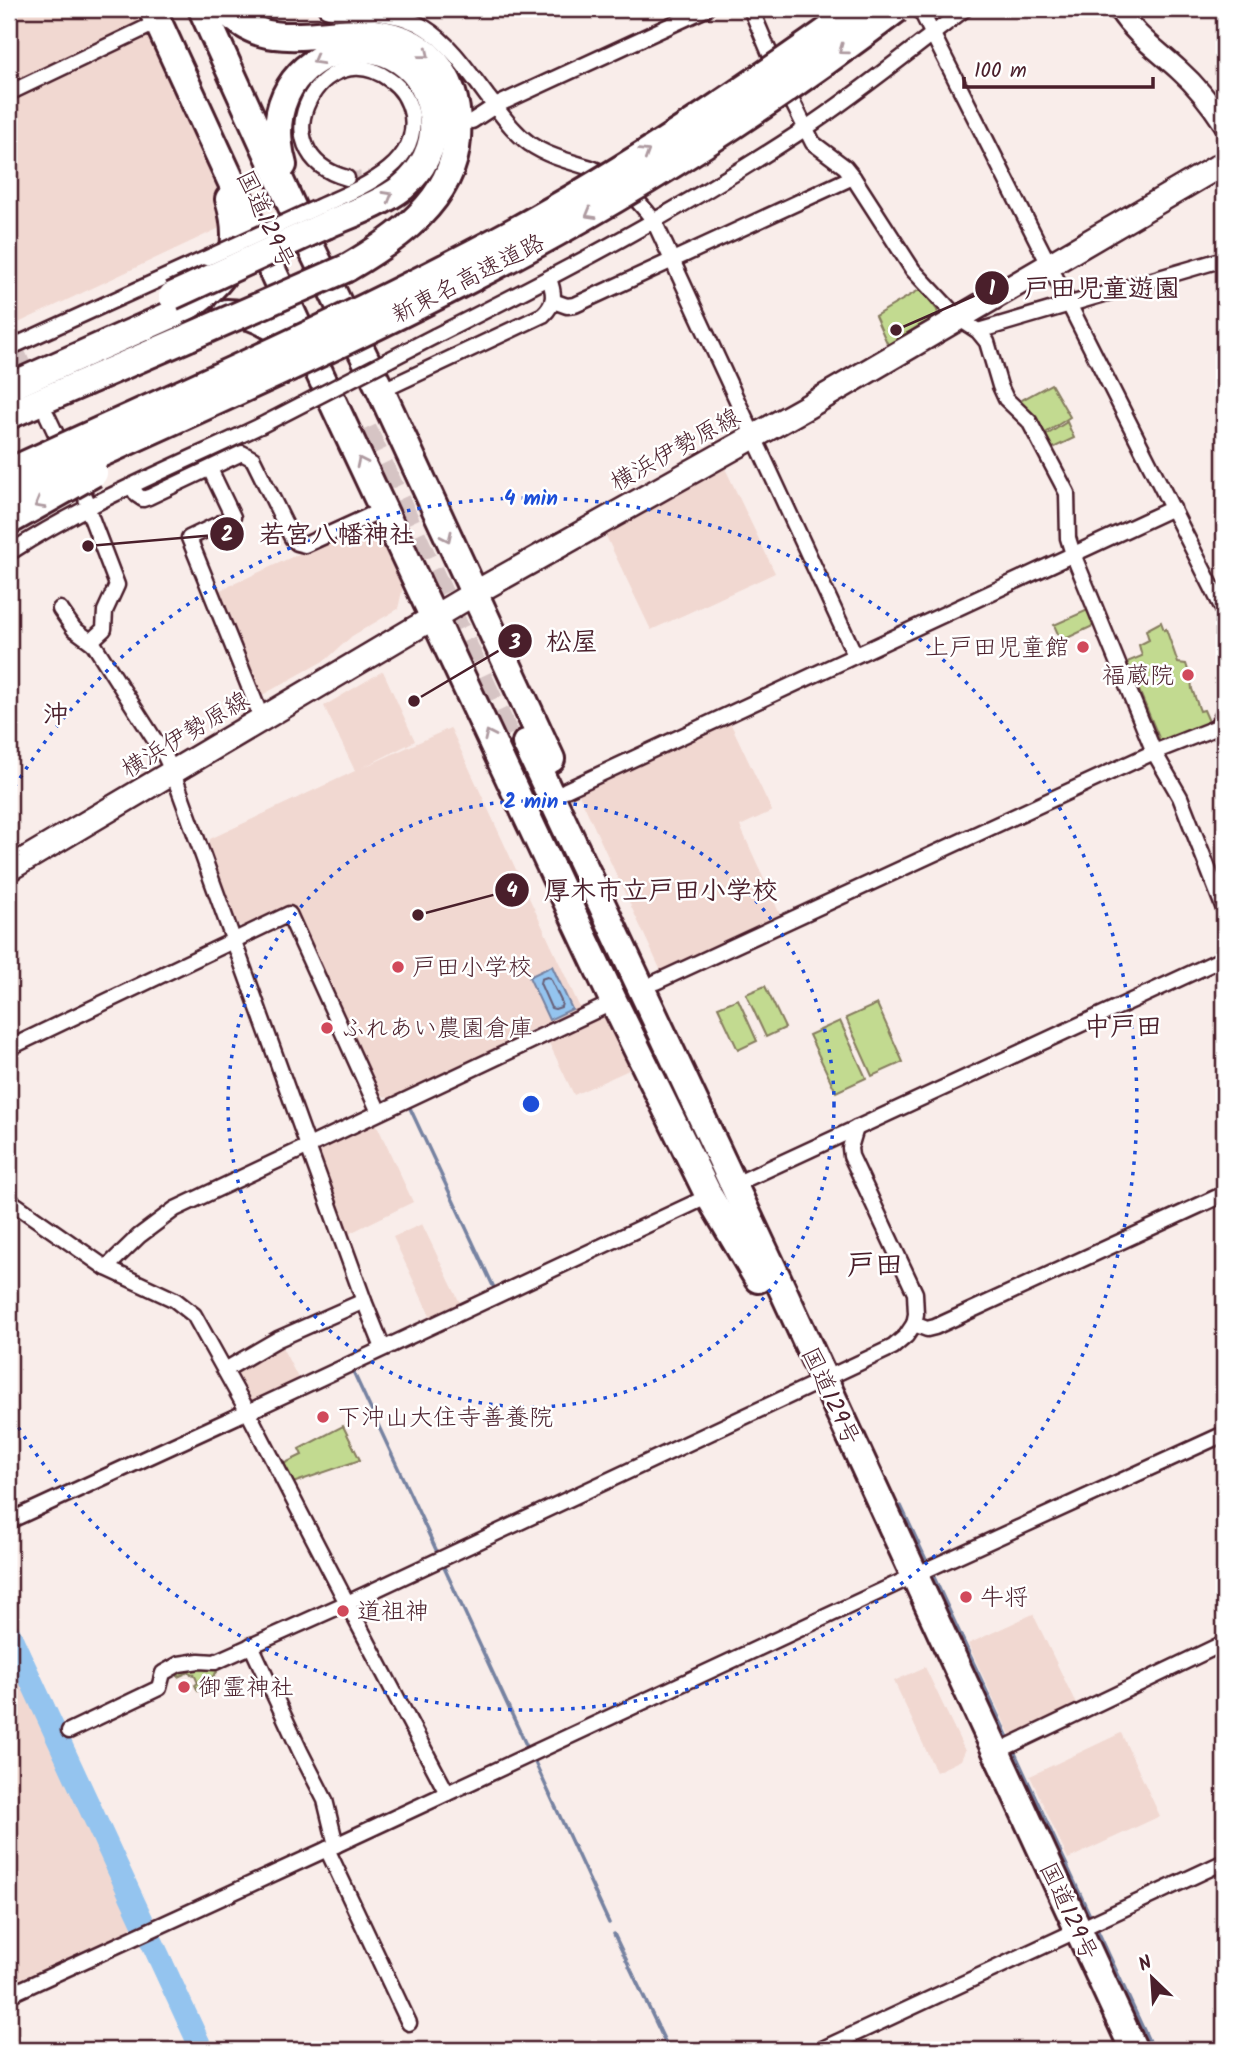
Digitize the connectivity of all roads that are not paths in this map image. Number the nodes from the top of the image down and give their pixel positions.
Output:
1 (185, 9) edge
2 (202, 9) edge
3 (223, 9) edge
4 (326, 9) edge
5 (706, 9) edge
6 (751, 9) edge
7 (858, 9) edge
8 (897, 9) edge
9 (920, 9) edge
10 (965, 9) edge
11 (1118, 9) edge
12 (159, 13) edge
13 (933, 34) junction
14 (9, 93) edge
15 (195, 104) junction
16 (495, 106) junction
17 (472, 121) dead end
18 (1224, 124) edge
19 (804, 129) junction
20 (1224, 163) edge
21 (853, 177) junction
22 (347, 178) tunnel mouth
23 (315, 221) junction
24 (653, 222) junction
25 (1224, 259) edge
26 (672, 261) junction
27 (1049, 265) junction
28 (550, 279) junction
29 (553, 301) junction
30 (1070, 304) junction
31 (958, 318) junction
32 (978, 331) junction
33 (12, 350) edge
34 (293, 357) junction
35 (9, 387) edge
36 (380, 391) junction
37 (9, 405) edge
38 (337, 411) junction
39 (9, 415) edge
40 (47, 415) dead end
41 (753, 435) junction
42 (9, 461) edge
43 (210, 469) junction
44 (9, 472) edge
45 (132, 487) junction
46 (9, 495) edge
47 (90, 507) junction
48 (1173, 508) junction
49 (384, 509) junction
50 (9, 521) edge
51 (9, 553) edge
52 (1073, 554) junction
53 (473, 594) junction
54 (60, 609) dead end
55 (1224, 611) edge
56 (434, 617) junction
57 (91, 642) junction
58 (855, 655) junction
59 (262, 719) junction
60 (1223, 725) edge
61 (520, 746) tunnel mouth
62 (1154, 752) junction
63 (173, 773) junction
64 (566, 790) junction
65 (9, 869) edge
66 (1224, 909) edge
67 (234, 942) junction
68 (1224, 958) edge
69 (656, 982) junction
70 (614, 1002) junction
71 (9, 1048) edge
72 (379, 1112) junction
73 (856, 1128) junction
74 (307, 1145) junction
75 (743, 1181) junction
76 (1224, 1194) edge
77 (709, 1196) junction
78 (9, 1200) edge
79 (106, 1268) junction
80 (766, 1275) junction
81 (364, 1301) junction
82 (914, 1324) junction
83 (382, 1344) junction
84 (225, 1370) junction
85 (817, 1384) junction
86 (248, 1412) junction
87 (1224, 1434) edge
88 (9, 1521) edge
89 (919, 1573) junction
90 (347, 1603) junction
91 (1224, 1643) edge
92 (251, 1645) junction
93 (69, 1731) dead end
94 (1006, 1747) junction
95 (447, 1793) junction
96 (332, 1847) junction
97 (1224, 1862) edge
98 (1083, 1928) junction
99 (9, 1995) edge
100 (409, 2023) dead end
101 (820, 2050) edge
102 (1118, 2050) edge
103 (1134, 2050) edge

1 - 12 highway, 国道129号
2 - 23 highway
3 -> 39 highway, bridge
4 - 16 street
5 - 16 street
6 - 19 street
34 -> 7 highway, 新東名高速道路, bridge
8 -> 34 highway, 新東名高速道路, bridge
9 - 13 street
10 - 13 street
11 - 18 street
12 - 14 street
12 - 15 highway
13 - 19 street
13 - 27 street
15 - 35 highway
15 - 38 highway
16 - 17 street
16 - 24 street
19 - 21 street
19 - 24 street
20 - 27 main road, 横浜伊勢原線
21 - 26 street
21 - 31 street
22 - 23 street
23 -> 23 highway
23 - 33 street, bridge
23 - 33 highway, bridge
23 - 36 highway
24 - 26 street
24 - 28 street
25 - 30 street
26 - 29 street
26 - 41 street
27 - 30 street
27 - 31 main road, 横浜伊勢原線
28 - 29 street
28 - 45 street, bridge
29 - 36 street
30 - 32 street
30 - 48 street
31 - 32 street
31 - 41 main road, 横浜伊勢原線
32 - 52 street
34 - 37 highway
34 - 38 highway
34 - 42 highway, bridge
34 - 44 highway, 新東名高速道路, bridge
34 - 46 highway, 新東名高速道路, bridge
34 -> 50 highway, bridge
36 -> 53 highway
49 -> 38 highway
40 - 47 street
41 - 53 main road, 横浜伊勢原線
41 - 58 street
43 - 45 street
43 - 49 street
43 - 59 street
45 - 47 street
47 - 51 street
47 - 57 street
48 - 52 street
48 - 55 street
49 - 56 highway
52 - 58 street
52 - 62 street
53 - 56 main road, 横浜伊勢原線
53 - 64 highway
54 - 57 street
56 - 59 main road, 横浜伊勢原線
70 -> 56 highway
57 - 63 street
58 - 64 street
59 - 63 main road, 横浜伊勢原線
60 - 62 street
61 - 80 highway, 国道129号
62 - 66 street
62 - 69 street
63 - 65 main road, 横浜伊勢原線
63 - 67 street
64 - 69 highway
67 - 71 street
67 - 72 street
67 - 74 street
68 - 73 street
69 - 75 highway
70 - 72 street
70 - 77 highway
72 - 74 street
73 - 75 street
73 - 82 street
74 - 79 street
74 - 81 street
75 - 80 highway
76 - 82 street
77 - 80 highway
77 - 83 street
78 - 79 street
79 - 84 street
80 - 85 highway, 国道129号
81 - 83 street
81 - 84 street
82 - 85 street
83 - 86 street
84 - 86 street
85 - 89 highway, 国道129号
85 - 90 street
86 - 88 street
86 - 90 street
87 - 89 street
89 - 94 highway, 国道129号
89 - 95 street
89 - 98 highway, 国道129号
90 - 92 street
90 - 95 street
91 - 94 street
92 - 93 street
92 - 96 street
94 - 98 highway, 国道129号
95 - 96 street
96 - 99 street
96 - 100 street
97 - 98 street
98 - 101 street
98 - 102 highway, 国道129号
98 - 103 highway, 国道129号

